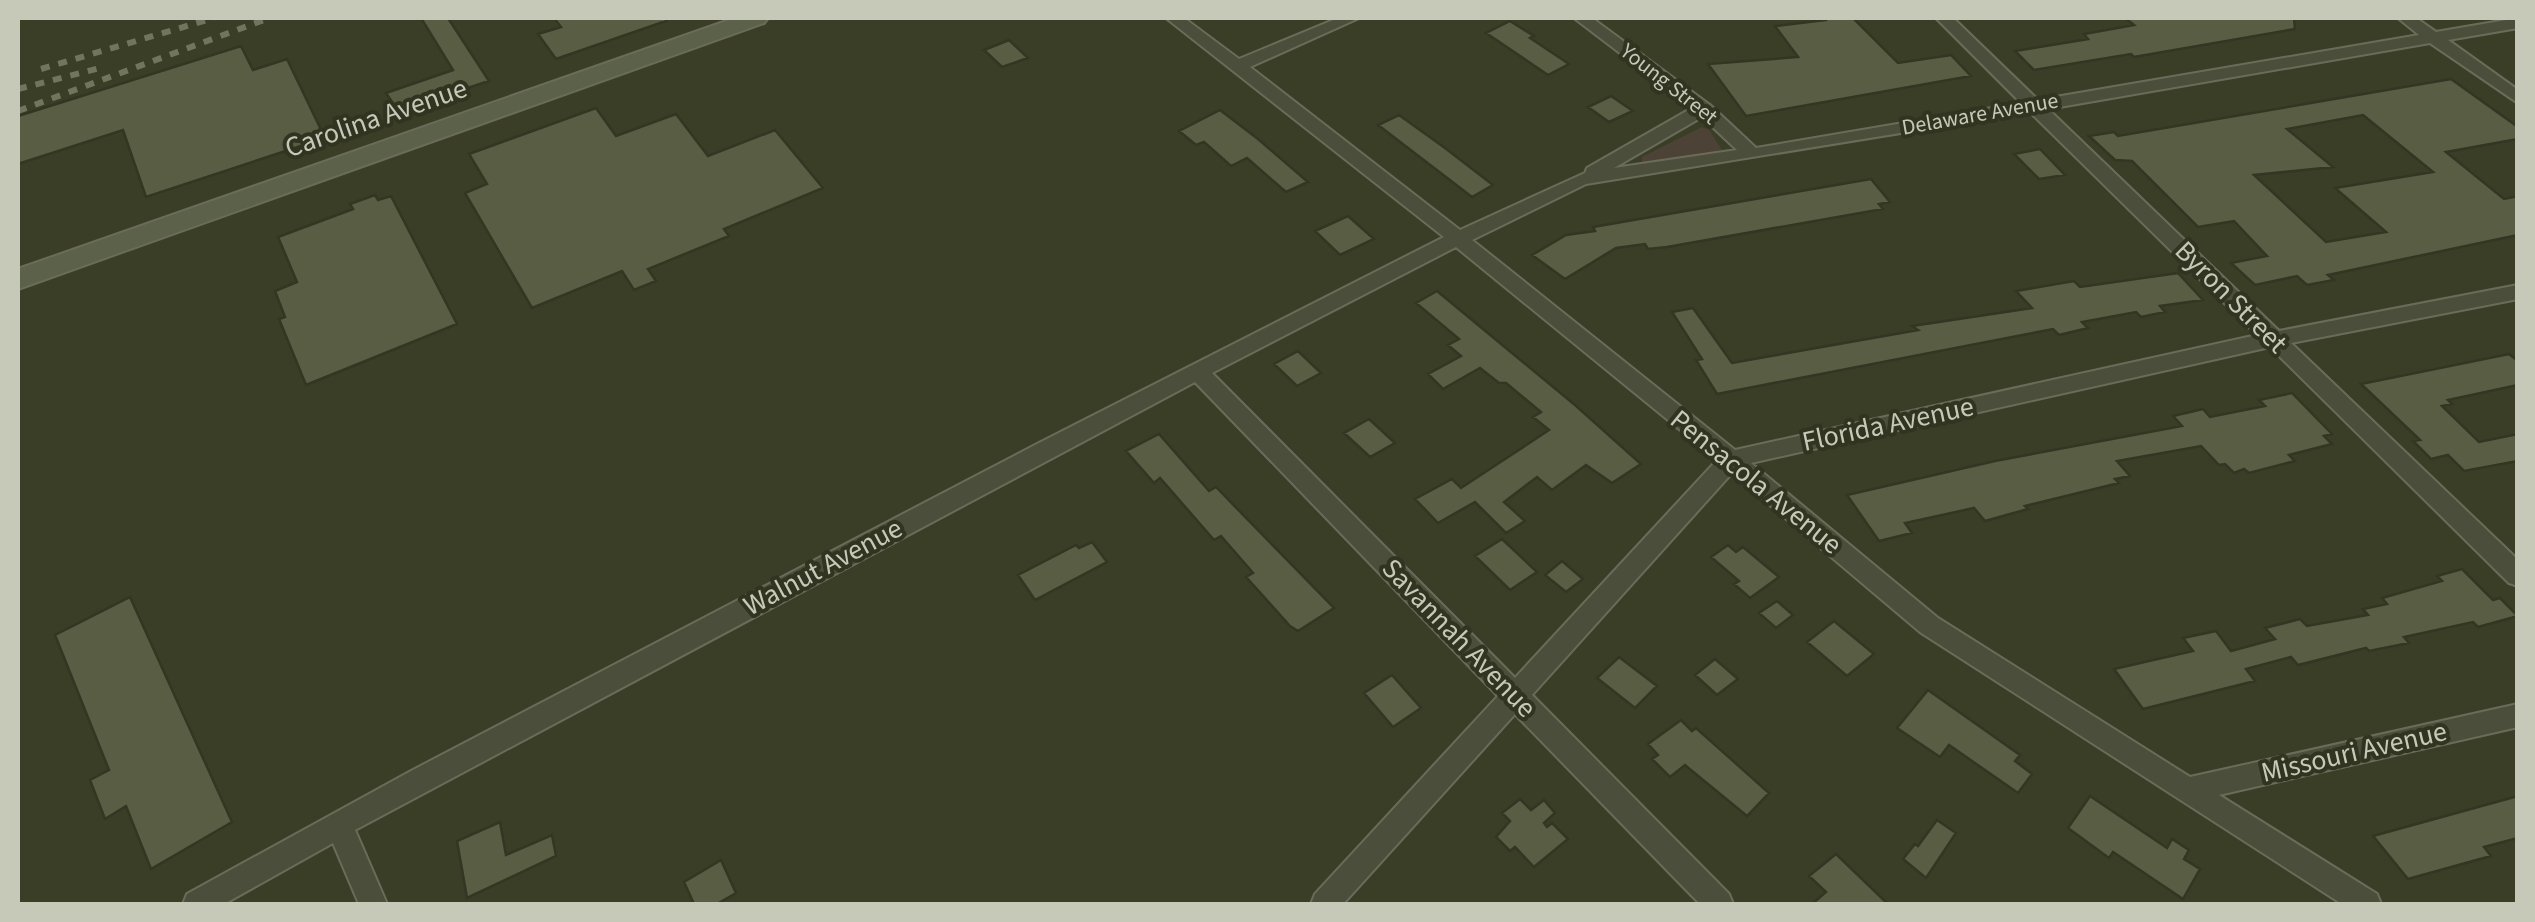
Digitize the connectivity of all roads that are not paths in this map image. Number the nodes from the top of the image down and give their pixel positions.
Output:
1 (756, 18) edge
2 (1174, 18) edge
3 (1351, 18) edge
4 (1582, 18) edge
5 (1944, 18) edge
6 (2406, 18) edge
7 (2518, 24) edge
8 (2434, 38) junction
9 (1240, 65) junction
10 (2518, 98) edge
11 (2036, 104) junction
12 (1704, 109) junction
13 (1752, 154) junction
14 (1582, 179) junction
15 (1455, 240) junction
16 (18, 278) edge
17 (2518, 292) edge
18 (2274, 339) junction
19 (1198, 372) junction
20 (1731, 459) junction
21 (2518, 576) edge
22 (1515, 694) junction
23 (2518, 715) edge
24 (2190, 790) junction
25 (340, 824) junction
26 (197, 904) edge
27 (373, 904) edge
28 (1325, 904) edge
29 (1719, 904) edge
30 (2367, 904) edge

1 - 16 street, Carolina Avenue
2 - 9 street, Pensacola Avenue
3 - 9 street
4 - 12 street, Young Street
5 - 11 street, Byron Street
6 - 8 street
7 - 8 street, Delaware Avenue
8 - 10 street
8 - 11 street, Delaware Avenue
9 - 15 street, Pensacola Avenue
11 - 13 street, Delaware Avenue
11 - 18 street, Byron Street
12 - 13 street, Young Street
12 - 14 street
13 - 14 street, Delaware Avenue
14 - 15 street, Delaware Avenue
15 - 19 street, Walnut Avenue
15 - 20 street, Pensacola Avenue
17 - 18 street, Florida Avenue
18 - 20 street, Florida Avenue
18 - 21 street, Byron Street
19 - 22 street, Savannah Avenue
19 - 25 street, Walnut Avenue
20 - 22 street
20 - 24 street, Pensacola Avenue
22 - 28 street
22 - 29 street, Savannah Avenue
23 - 24 street, Missouri Avenue
24 - 30 street, Pensacola Avenue
25 - 26 street, Walnut Avenue
25 - 27 street

